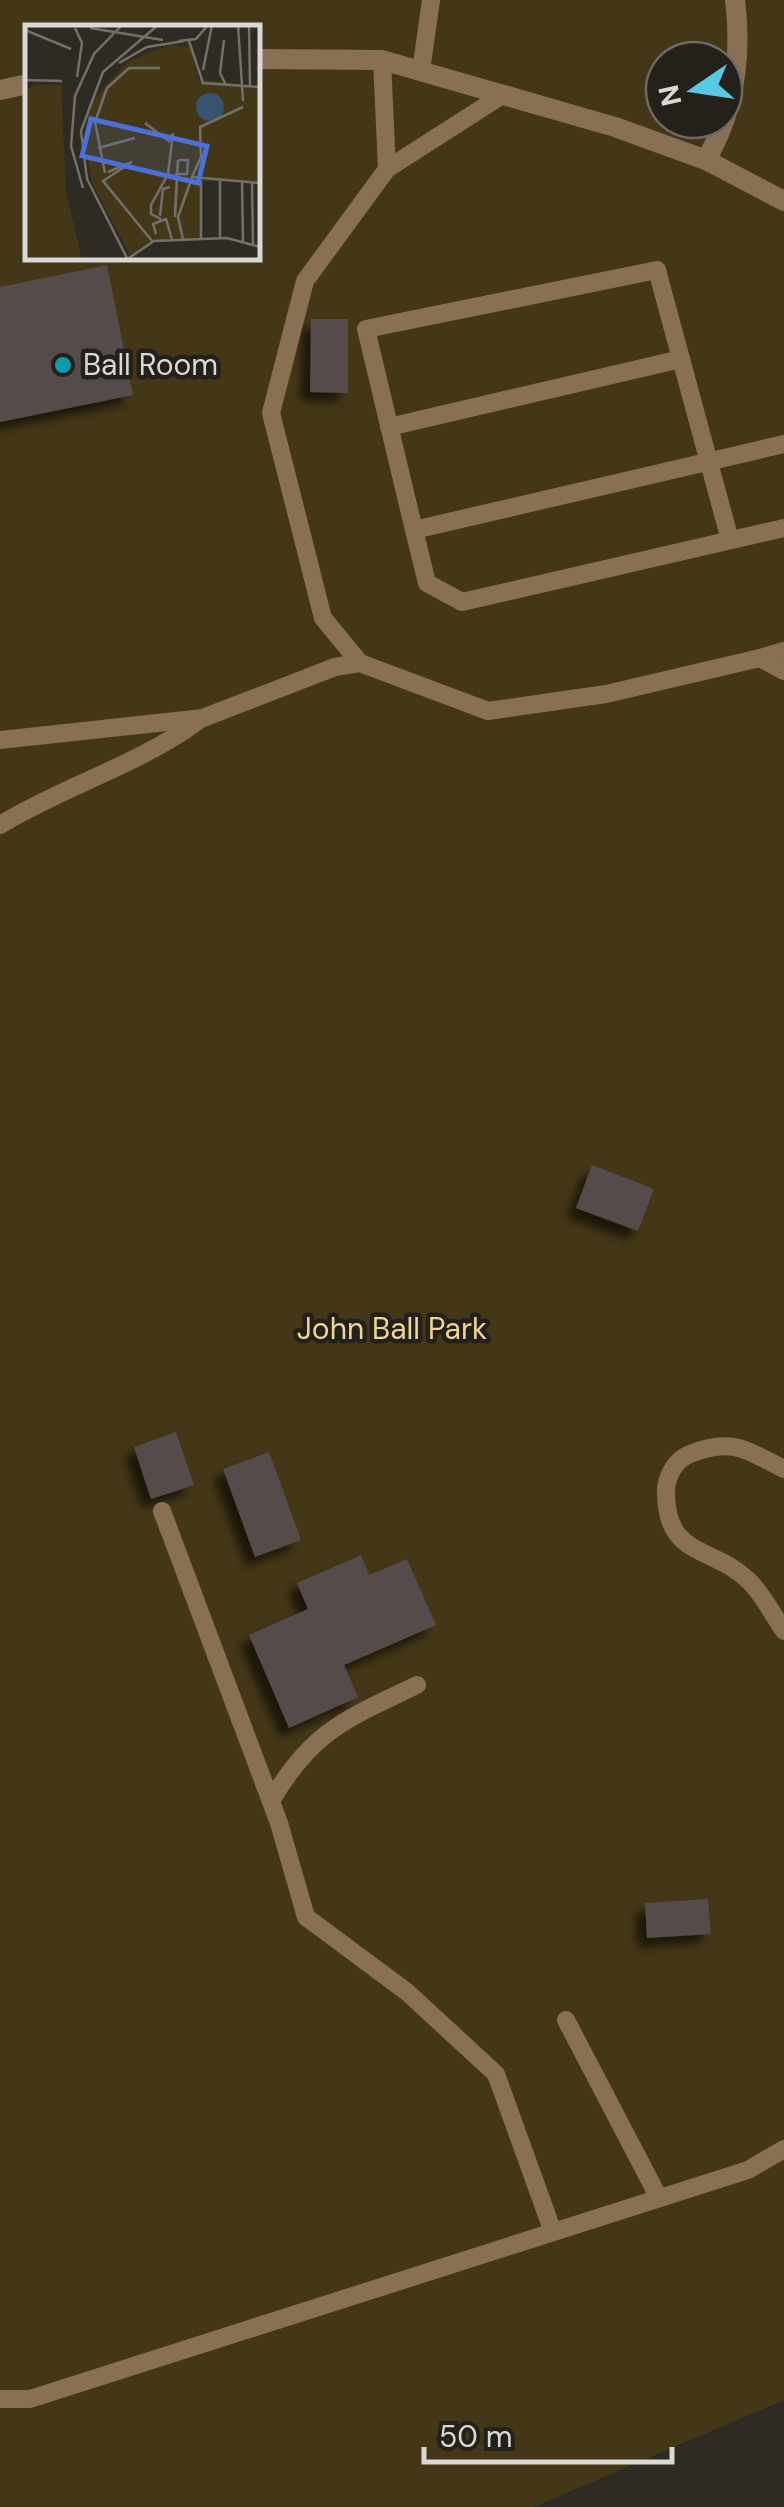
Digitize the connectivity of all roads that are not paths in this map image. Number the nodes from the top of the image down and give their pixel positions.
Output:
1 (431, 0) edge
2 (736, 0) edge
3 (260, 60) edge
4 (382, 60) junction
5 (421, 70) junction
6 (25, 85) edge
7 (0, 90) edge
8 (504, 94) junction
9 (706, 160) junction
10 (387, 168) junction
11 (784, 201) edge
12 (680, 359) junction
13 (389, 427) junction
14 (784, 444) edge
15 (708, 462) junction
16 (784, 528) edge
17 (414, 530) junction
18 (730, 540) junction
19 (784, 651) edge
20 (760, 658) junction
21 (360, 663) junction
22 (784, 671) edge
23 (203, 718) junction
24 (0, 740) edge
25 (0, 825) edge
26 (784, 1469) edge
27 (162, 1511) dead end
28 (784, 1631) edge
29 (417, 1685) dead end
30 (271, 1801) junction
31 (566, 2020) dead end
32 (784, 2149) edge
33 (659, 2198) junction
34 (552, 2232) junction
35 (0, 2400) edge

1 - 5 lane
2 - 9 street
3 - 4 street
4 - 5 street
4 - 10 lane
5 - 8 street
6 - 7 street
8 - 9 street
8 - 10 lane
9 - 11 street
10 - 21 lane
12 - 13 lane
12 - 13 lane
12 - 15 lane
13 - 17 lane
14 - 15 lane
15 - 17 lane
15 - 18 lane
16 - 18 lane
17 - 18 lane
19 - 20 lane
20 - 21 lane
20 - 22 lane
21 - 23 lane
23 - 24 lane
23 - 25 lane
26 - 28 lane
27 - 30 lane
29 - 30 lane
30 - 34 lane
31 - 33 lane
32 - 33 lane
33 - 34 lane
34 - 35 lane

